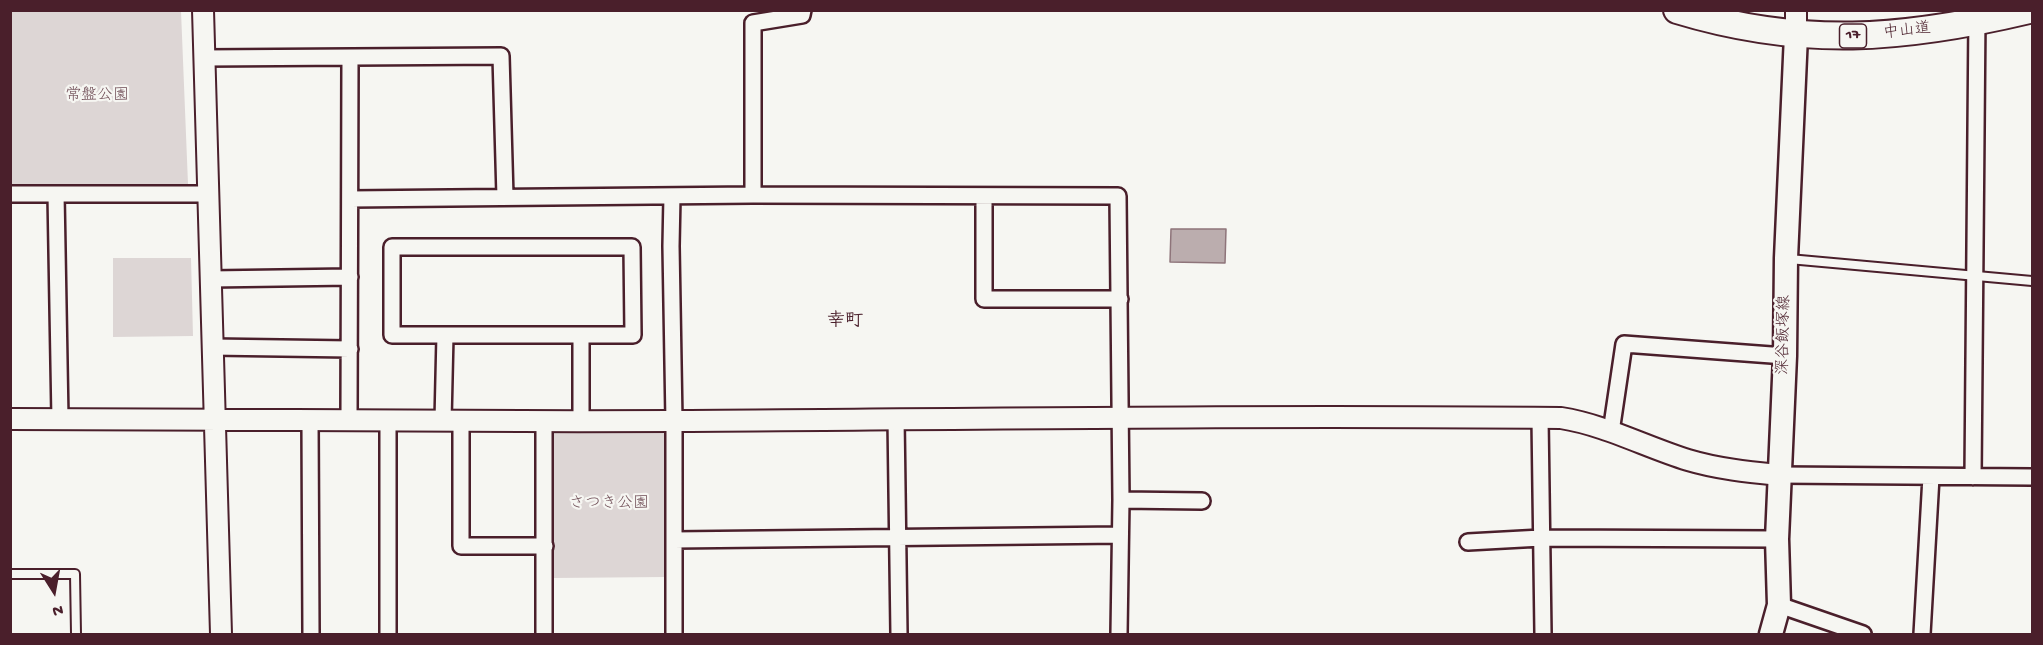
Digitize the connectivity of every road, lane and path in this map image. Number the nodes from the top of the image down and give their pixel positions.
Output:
1 (202, 10) edge
2 (803, 10) edge
3 (1677, 10) edge
4 (2029, 10) edge
5 (1977, 16) edge
6 (1796, 23) edge
7 (204, 58) junction
8 (350, 58) junction
9 (10, 194) edge
10 (56, 194) junction
11 (207, 194) junction
12 (753, 195) junction
13 (506, 196) junction
14 (672, 196) junction
15 (984, 196) junction
16 (350, 200) junction
17 (1786, 258) junction
18 (1975, 276) junction
19 (350, 277) junction
20 (210, 279) junction
21 (2032, 281) edge
22 (1120, 298) junction
23 (445, 335) junction
24 (581, 335) junction
25 (212, 347) junction
26 (350, 349) junction
27 (1785, 356) junction
28 (896, 418) junction
29 (1120, 418) junction
30 (1540, 418) junction
31 (10, 419) edge
32 (60, 419) junction
33 (310, 420) junction
34 (349, 420) junction
35 (215, 421) junction
36 (388, 421) junction
37 (452, 421) junction
38 (544, 421) junction
39 (581, 421) junction
40 (674, 421) junction
41 (1611, 432) junction
42 (1779, 475) junction
43 (1931, 477) junction
44 (1973, 477) junction
45 (2032, 477) edge
46 (1121, 500) junction
47 (1202, 501) dead end
48 (1120, 536) junction
49 (897, 538) junction
50 (1541, 538) junction
51 (1777, 538) junction
52 (674, 540) junction
53 (1468, 542) dead end
54 (545, 546) junction
55 (10, 574) edge
56 (1779, 605) junction
57 (76, 634) edge
58 (221, 634) edge
59 (311, 634) edge
60 (388, 634) edge
61 (544, 634) edge
62 (674, 634) edge
63 (899, 634) edge
64 (1119, 634) edge
65 (1543, 634) edge
66 (1771, 634) edge
67 (1863, 634) edge
68 (1922, 634) edge

1 - 7 street
2 - 12 street
3 - 6 highway, 中山道 / 17
4 - 5 highway, 中山道 / 17
5 - 6 highway, 中山道 / 17
5 - 18 street
6 - 17 main road, 深谷飯塚線
7 - 8 street
7 - 11 street
8 - 13 street
8 - 16 street
9 - 10 street
10 - 11 street
10 - 32 street
11 - 20 street
12 - 14 street
12 - 15 street
13 - 14 street
13 - 16 street
14 - 40 street
15 - 22 street
15 - 22 street
16 - 19 street
17 - 18 lane
17 - 27 main road, 深谷飯塚線
18 - 21 lane
18 - 44 street
19 - 20 street
19 - 26 street
20 - 25 street
22 - 29 street
23 - 24 street
23 - 24 street
23 - 37 street
24 - 39 street
25 - 26 street
25 - 35 street
26 - 34 street
27 - 41 street
27 - 42 main road, 深谷飯塚線
28 - 29 street
28 - 40 street
28 - 49 street
29 - 30 street
29 - 46 street
30 - 41 street
30 - 50 street
31 - 32 street
32 - 35 street
33 - 34 street
33 - 35 street
33 - 59 street
34 - 36 street
35 - 58 street
36 - 37 street
36 - 60 street
37 - 38 street
37 - 54 street
38 - 39 street
38 - 54 street
39 - 40 street
40 - 52 street
41 - 42 street
42 - 43 street
42 - 51 main road, 深谷飯塚線
43 - 44 street
43 - 68 street
44 - 45 street
46 - 47 street
46 - 48 street
48 - 49 street
48 - 64 street
49 - 52 street
49 - 63 street
50 - 51 street
50 - 53 street
50 - 65 street
51 - 56 main road, 深谷飯塚線
52 - 62 street
54 - 61 street
55 - 57 lane
56 - 66 main road, 深谷飯塚線
56 - 67 street

